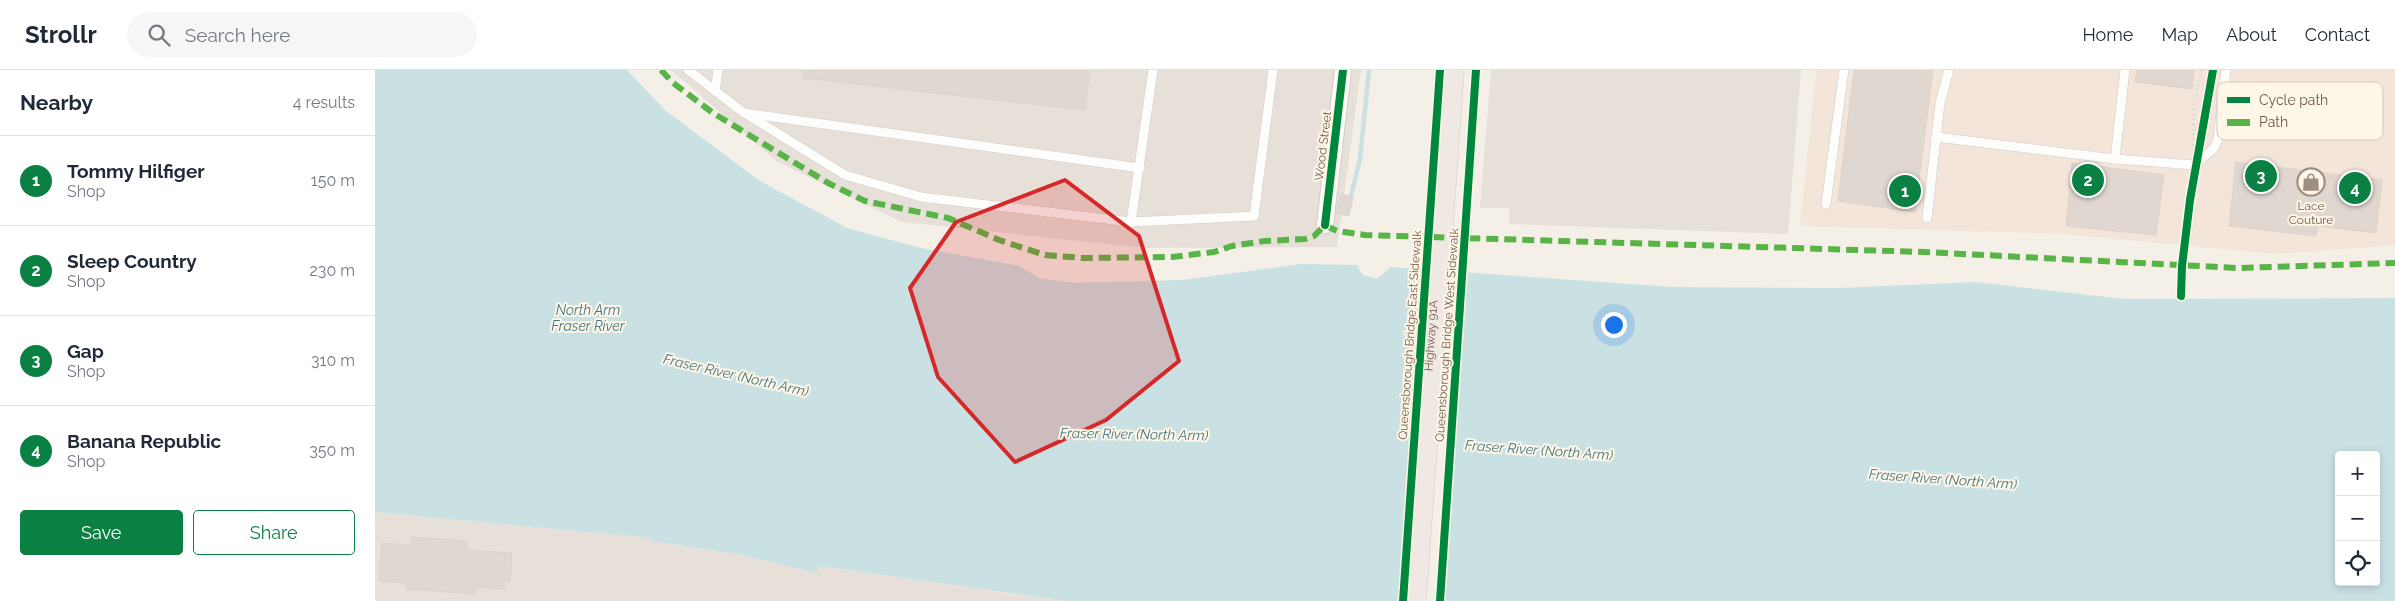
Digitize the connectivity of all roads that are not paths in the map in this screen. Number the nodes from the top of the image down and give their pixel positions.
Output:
1 (687, 70) edge
2 (718, 70) edge
3 (1153, 70) edge
4 (1273, 70) edge
5 (1343, 70) edge
6 (1450, 70) edge
7 (1466, 70) edge
8 (1844, 70) edge
9 (1949, 70) edge
10 (2125, 70) edge
11 (715, 91) junction
12 (744, 113) junction
13 (1936, 137) junction
14 (2218, 140) edge
15 (2115, 159) junction
16 (1140, 168) junction
17 (1826, 204) dead end
18 (1927, 218) dead end
19 (1131, 222) junction
20 (1325, 225) dead end
21 (1412, 601) edge
22 (1429, 601) edge

1 - 11 lane
2 - 11 lane
3 - 16 lane
4 - 19 lane
5 - 20 street, Wood Street
6 - 21 highway, Highway 91A
7 - 22 highway, Highway 91A
8 - 17 lane
9 - 13 lane
10 - 15 lane
11 - 12 lane
12 - 16 lane
12 - 19 lane
13 - 15 lane
13 - 18 lane
14 - 15 lane
16 - 19 lane

